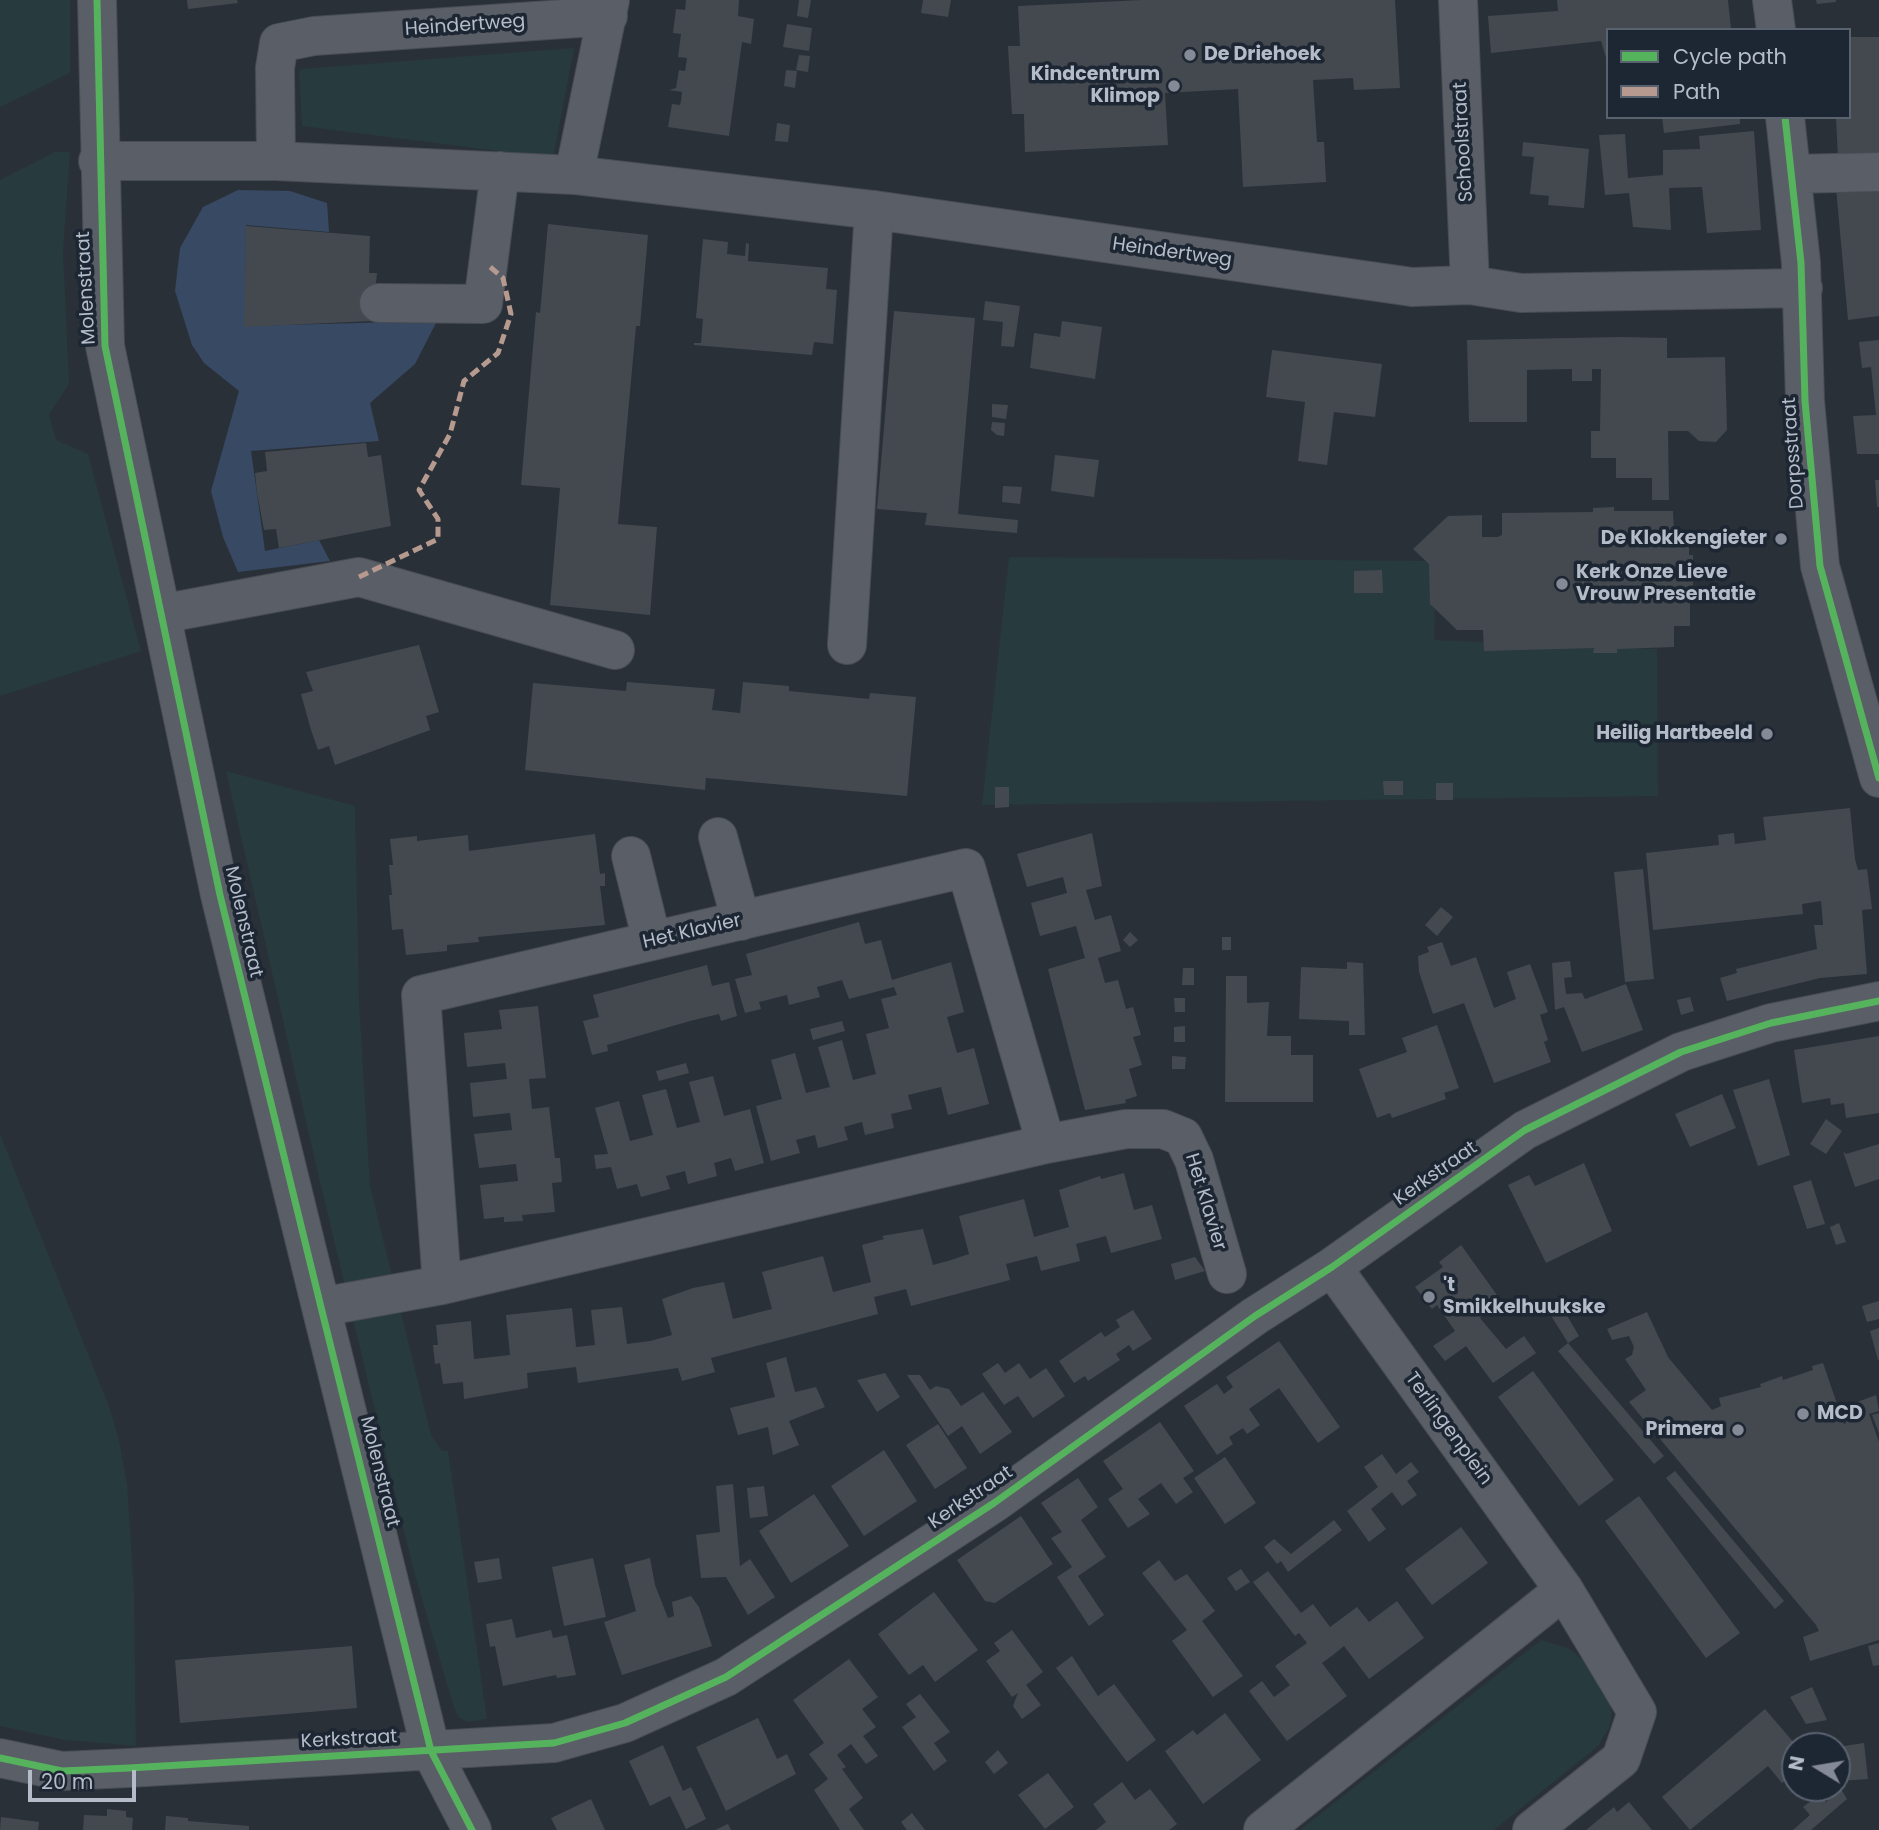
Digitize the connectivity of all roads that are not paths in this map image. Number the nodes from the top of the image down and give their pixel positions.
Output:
1 (97, 0) edge
2 (1458, 0) edge
3 (1772, 0) edge
4 (609, 8) edge
5 (1776, 28) edge
6 (1785, 119) edge
7 (98, 161) junction
8 (276, 161) junction
9 (500, 171) junction
10 (1879, 172) edge
11 (1792, 174) junction
12 (573, 175) junction
13 (874, 210) junction
14 (1802, 275) junction
15 (1471, 285) junction
16 (379, 303) dead end
17 (161, 614) junction
18 (847, 645) dead end
19 (615, 650) dead end
20 (1879, 778) edge
21 (718, 837) dead end
22 (631, 856) dead end
23 (741, 921) junction
24 (652, 941) junction
25 (1879, 1001) edge
26 (1046, 1144) junction
27 (1332, 1267) junction
28 (1227, 1274) dead end
29 (442, 1285) junction
30 (321, 1307) junction
31 (1564, 1590) junction
32 (431, 1751) junction
33 (0, 1758) edge
34 (472, 1830) edge
35 (1263, 1830) edge
36 (1532, 1830) edge

1 - 7 street, Molenstraat
2 - 15 street, Schoolstraat
3 - 5 street
4 - 8 street, Heindertweg
4 - 12 street, Heindertweg
6 - 11 street, Dorpsstraat
7 - 8 street, Heindertweg
7 - 17 street, Molenstraat
8 - 9 street, Heindertweg
9 - 12 street, Heindertweg
9 - 16 street
10 - 11 street
11 - 14 street, Dorpsstraat
12 - 13 street, Heindertweg
13 - 15 street, Heindertweg
13 - 18 street
14 - 15 street, Heindertweg
14 - 20 street, Dorpsstraat
17 - 19 street
17 - 30 street, Molenstraat
21 - 23 street
22 - 24 street
23 - 24 street, Het Klavier
23 - 26 street, Het Klavier
24 - 29 street, Het Klavier
25 - 27 street, Kerkstraat
26 - 28 street, Het Klavier
26 - 29 street, Het Klavier
27 - 31 street, Terlingenplein
27 - 32 street, Kerkstraat
29 - 30 street, Het Klavier
30 - 32 street, Molenstraat
31 - 35 street
31 - 36 street, Terlingenplein
32 - 33 street, Kerkstraat
32 - 34 street, Molenstraat

